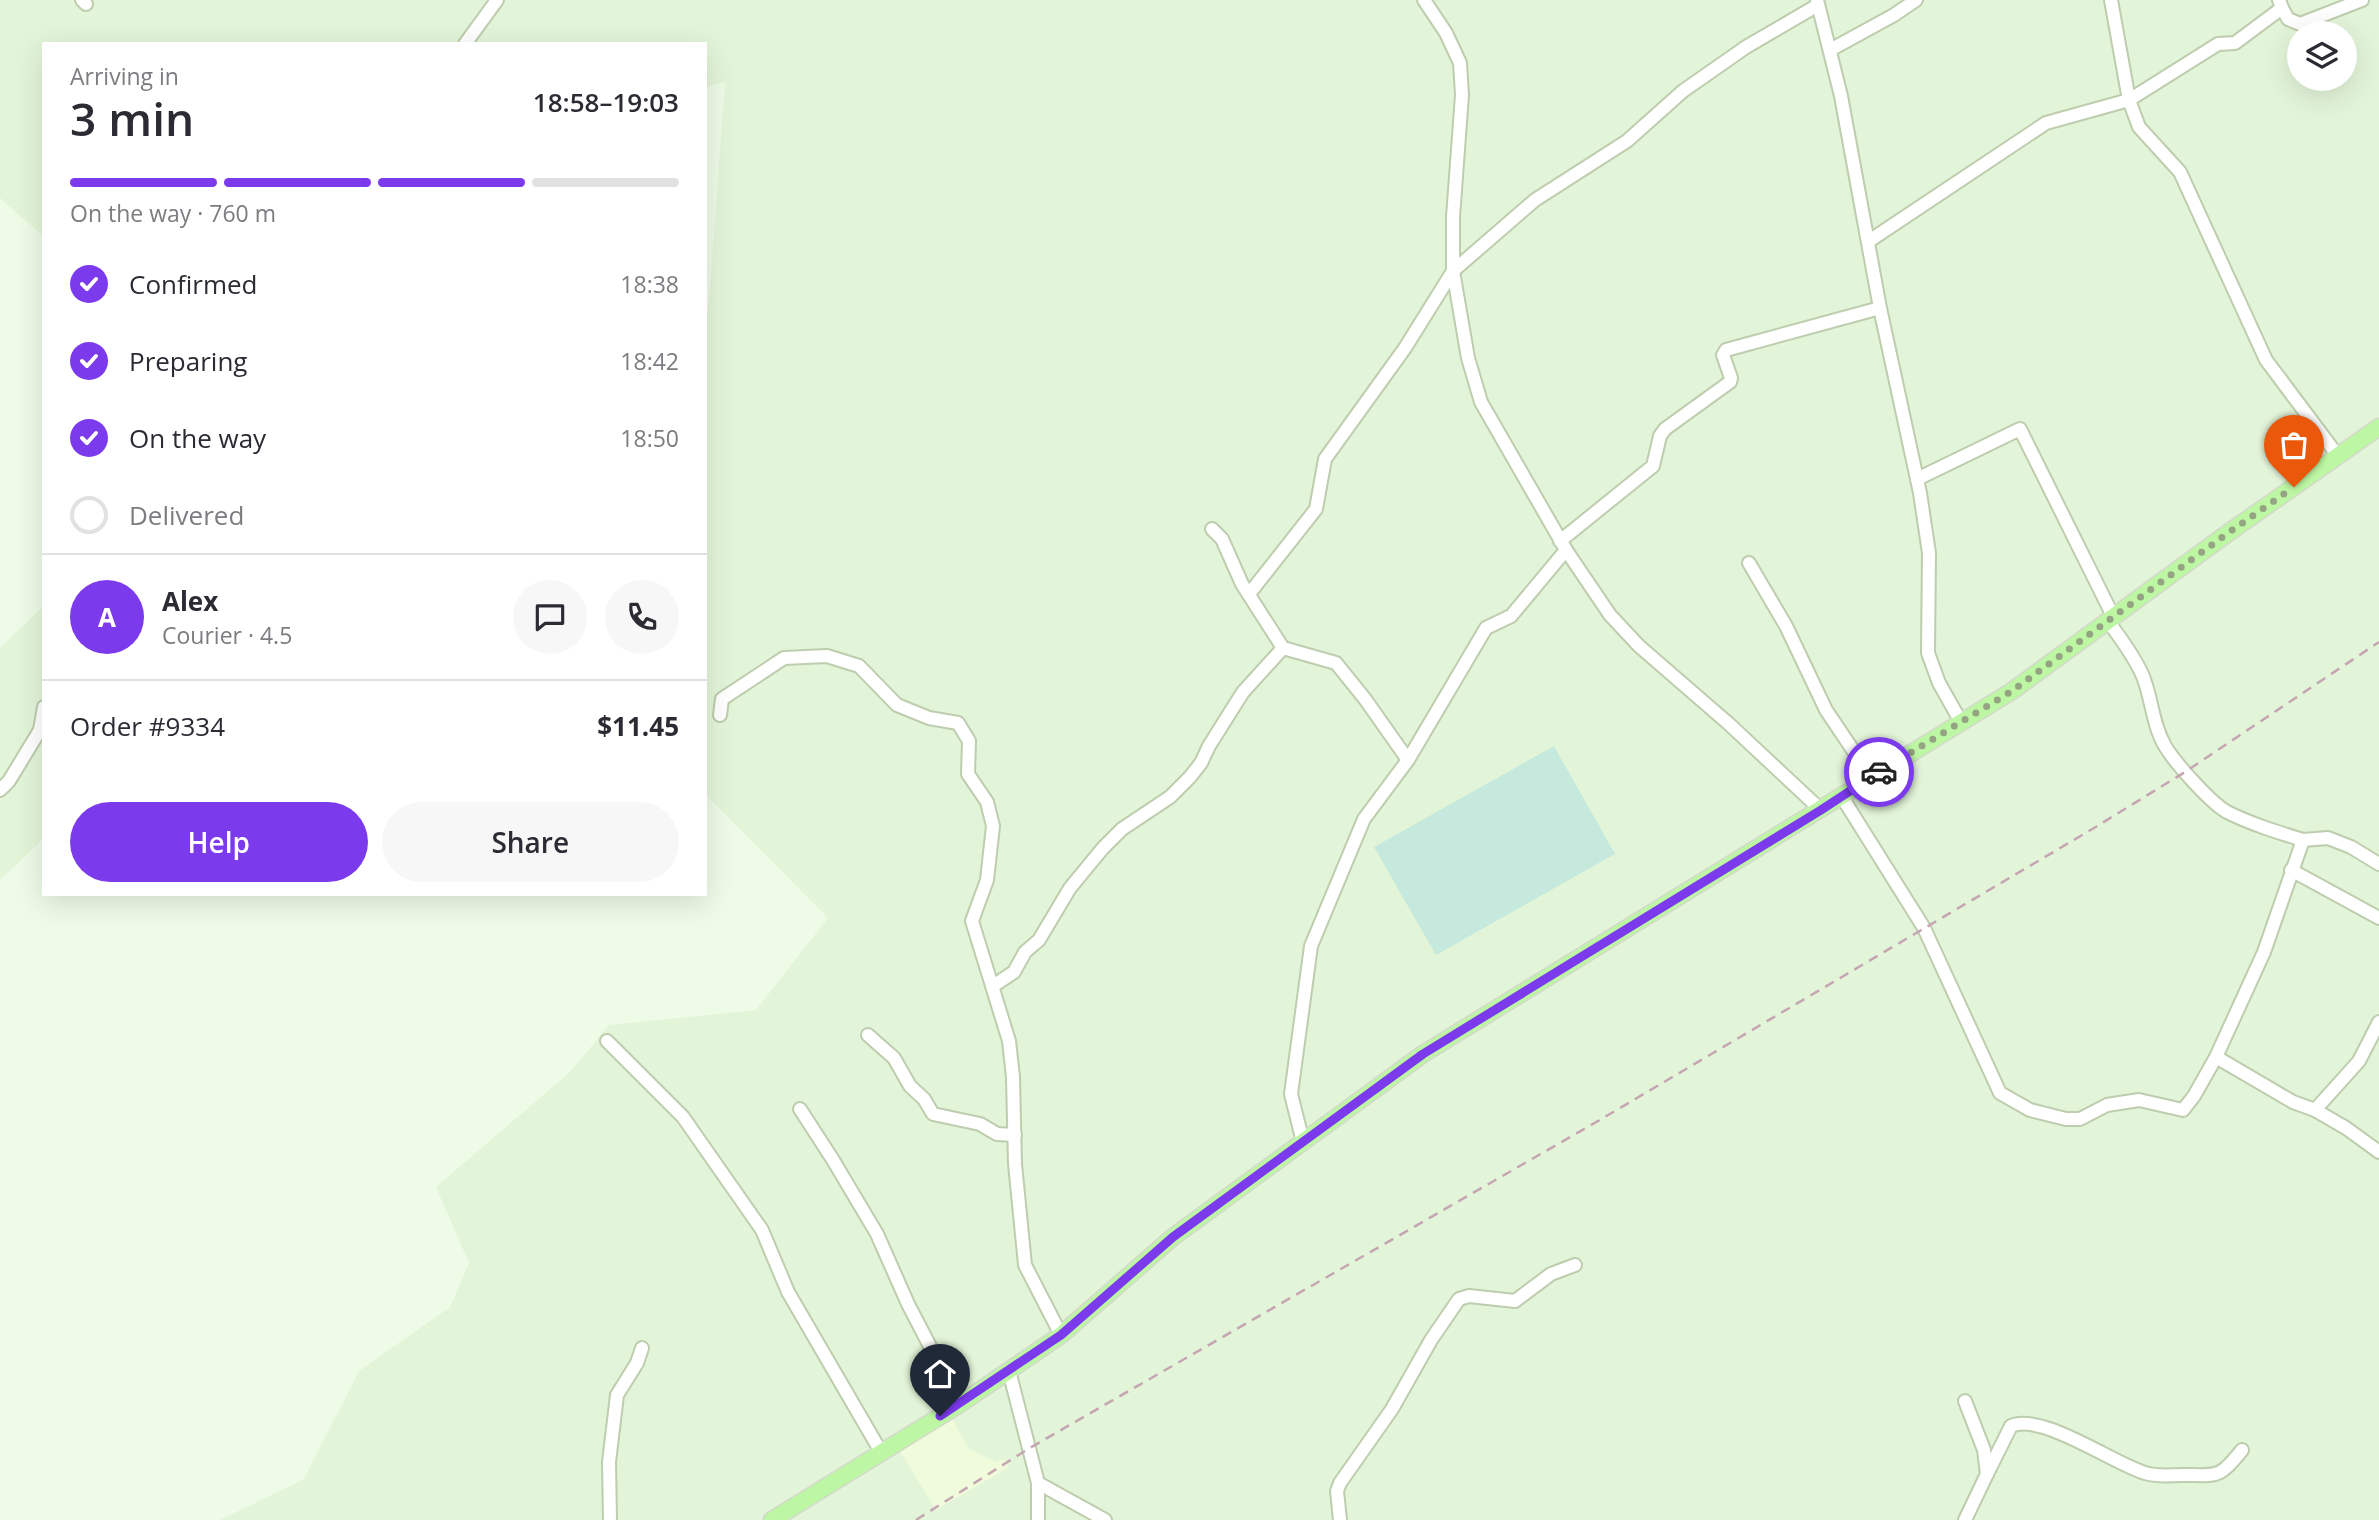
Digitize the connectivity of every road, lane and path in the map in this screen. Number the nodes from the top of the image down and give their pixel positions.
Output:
1 (497, 0) edge
2 (1424, 0) edge
3 (1916, 0) edge
4 (2111, 0) edge
5 (2362, 0) edge
6 (1817, 2) edge
7 (2280, 4) edge
8 (466, 42) edge
9 (1830, 50) junction
10 (2129, 100) junction
11 (1869, 241) junction
12 (1453, 271) junction
13 (1880, 308) junction
14 (2379, 427) edge
15 (2338, 456) junction
16 (1917, 479) junction
17 (1212, 529) dead end
18 (1563, 546) junction
19 (1749, 563) dead end
20 (1249, 594) junction
21 (2110, 618) junction
22 (1283, 648) junction
23 (720, 715) dead end
24 (42, 718) edge
25 (1961, 722) junction
26 (1408, 760) junction
27 (1871, 777) junction
28 (0, 790) edge
29 (1842, 797) junction
30 (1821, 810) junction
31 (2303, 840) junction
32 (2379, 864) edge
33 (2291, 870) junction
34 (2379, 918) edge
35 (993, 986) junction
36 (2379, 1021) edge
37 (868, 1035) dead end
38 (607, 1041) dead end
39 (2216, 1057) junction
40 (800, 1109) dead end
41 (2315, 1110) junction
42 (1015, 1135) junction
43 (1303, 1142) junction
44 (2379, 1152) edge
45 (1575, 1265) dead end
46 (1061, 1335) junction
47 (642, 1348) dead end
48 (1009, 1371) junction
49 (1965, 1401) dead end
50 (960, 1404) junction
51 (2242, 1450) dead end
52 (881, 1452) junction
53 (1987, 1474) junction
54 (1038, 1483) junction
55 (610, 1520) edge
56 (772, 1520) edge
57 (1038, 1520) edge
58 (1105, 1520) edge
59 (1340, 1520) edge
60 (1965, 1520) edge

1 - 8 street
2 - 12 street
3 - 9 street
4 - 10 street
5 - 7 street
6 - 9 street
6 - 12 street
7 - 10 street
9 - 11 street
10 - 11 street
10 - 15 street
11 - 13 street
12 - 18 street
12 - 20 street
13 - 16 street
13 - 18 street
14 - 15 main road
15 - 21 main road
16 - 21 street
16 - 25 street
17 - 20 street
18 - 26 street
18 - 30 street
19 - 27 street
20 - 22 street
21 - 25 main road
21 - 31 street
22 - 26 street
22 - 35 street
23 - 35 street
24 - 28 street
25 - 27 main road
26 - 43 street
27 - 29 main road
29 - 30 main road
29 - 39 street
30 - 43 main road
31 - 32 street
31 - 33 street
33 - 34 street
33 - 39 street
35 - 42 street
36 - 41 street
37 - 42 street
38 - 52 street
39 - 41 street
40 - 50 street
41 - 44 street
42 - 46 street
43 - 46 main road
45 - 59 street
46 - 48 main road
47 - 55 street
48 - 50 main road
48 - 54 street
49 - 53 street
50 - 52 main road
51 - 53 street
52 - 56 main road
53 - 60 street
54 - 57 street
54 - 58 street

